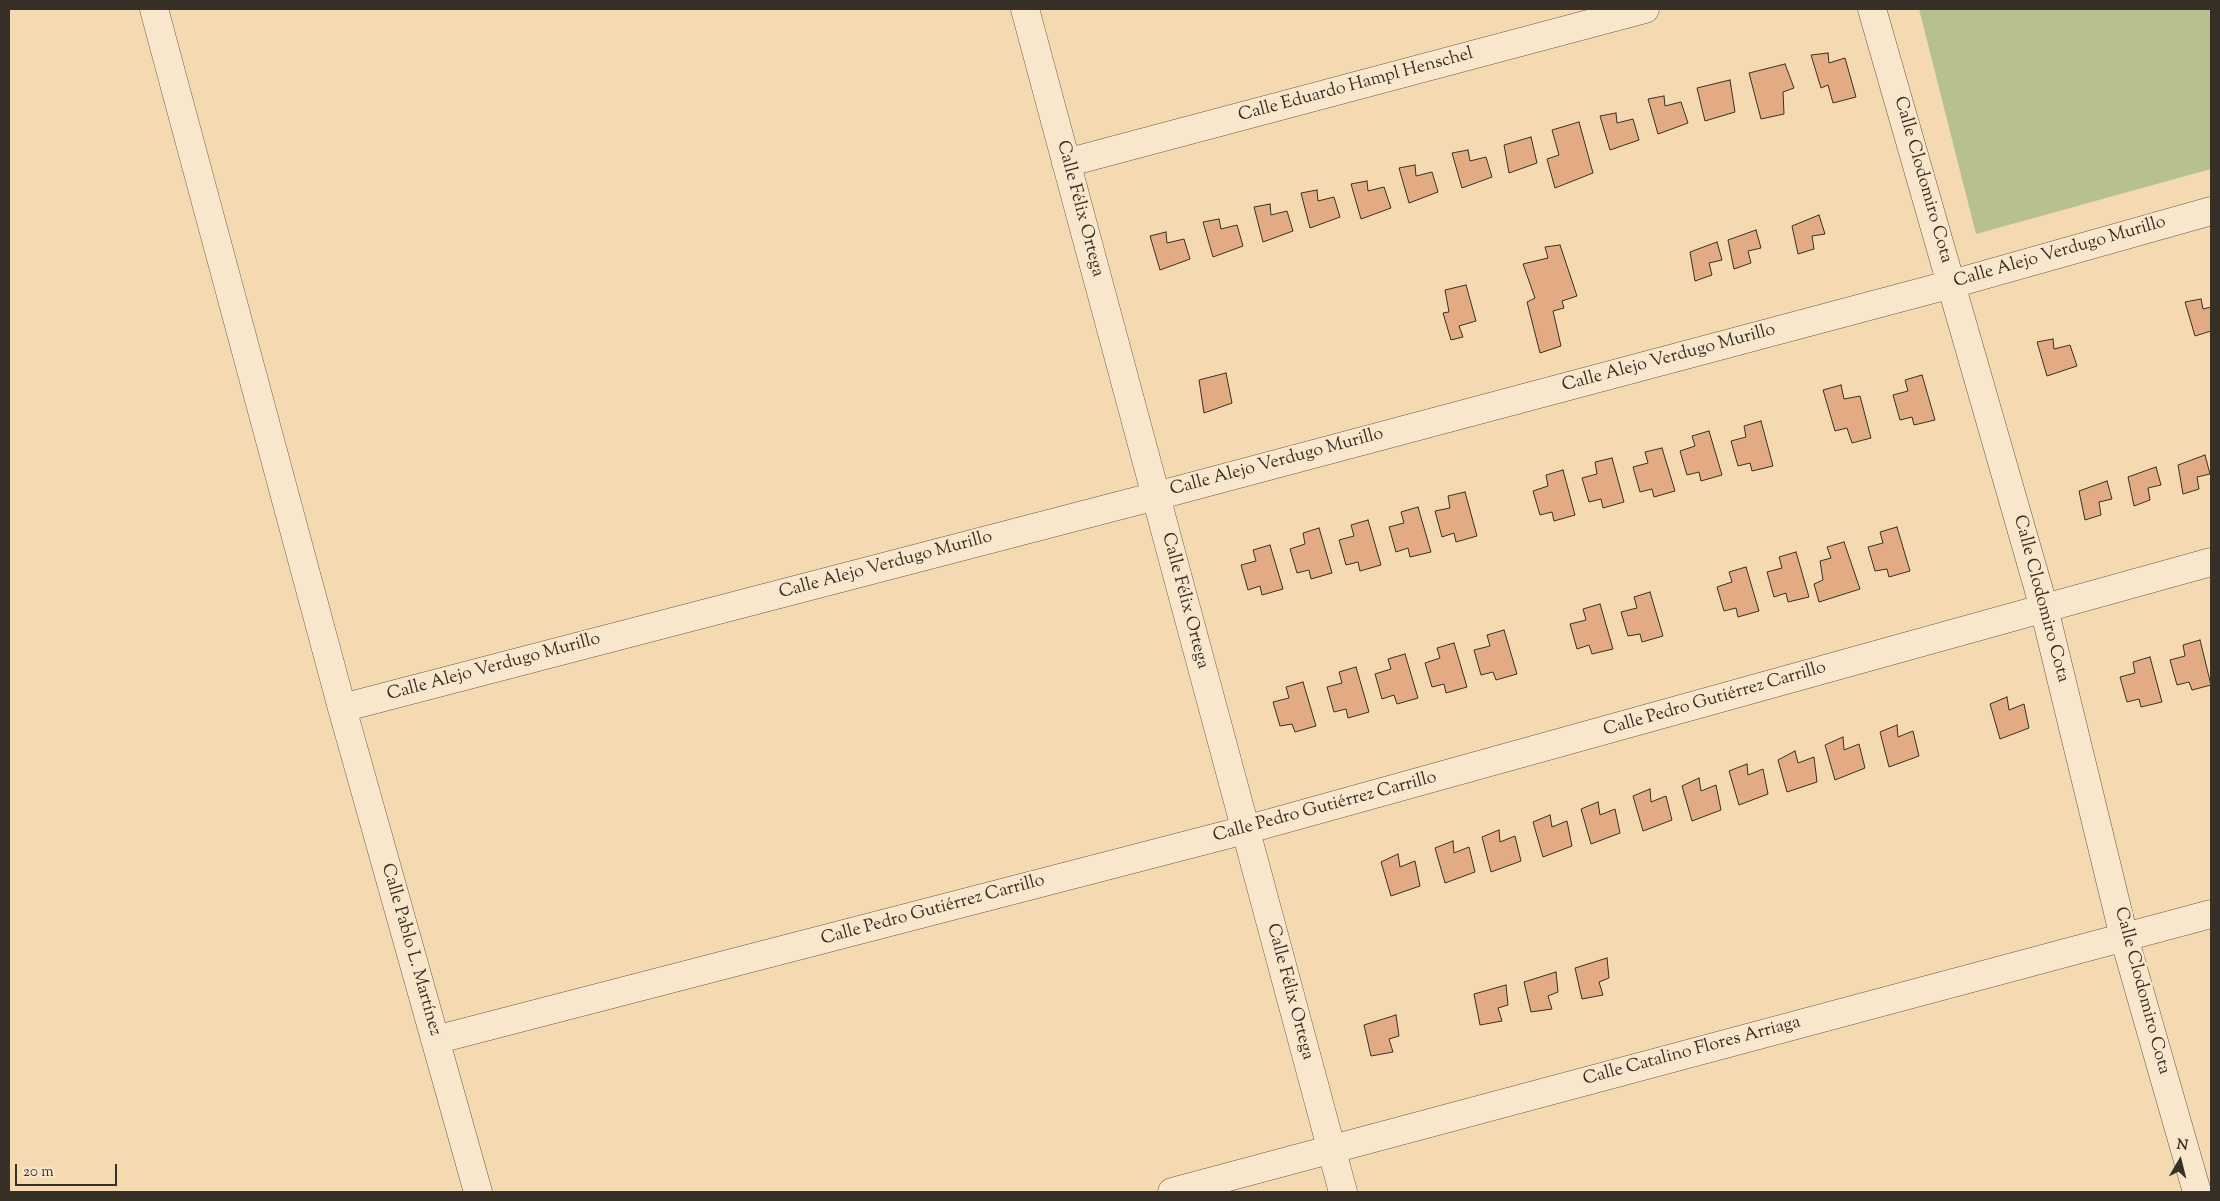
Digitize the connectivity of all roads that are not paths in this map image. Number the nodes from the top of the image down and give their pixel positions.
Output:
1 (154, 9) edge
2 (1025, 9) edge
3 (1646, 9) edge
4 (1872, 9) edge
5 (1066, 163) junction
6 (2211, 211) edge
7 (1952, 284) junction
8 (1156, 496) junction
9 (2211, 562) edge
10 (2044, 608) junction
11 (342, 708) junction
12 (1245, 830) junction
13 (2211, 914) edge
14 (2124, 937) junction
15 (435, 1040) junction
16 (1331, 1149) junction
17 (478, 1192) edge
18 (1172, 1192) edge
19 (1343, 1192) edge
20 (2197, 1192) edge

1 - 11 street, Calle Pablo L. Martínez
2 - 5 street, Calle Félix Ortega
3 - 5 street, Calle Eduardo Hampl Henschel
4 - 7 street, Calle Clodomiro Cota
5 - 8 street, Calle Félix Ortega
6 - 7 street, Calle Alejo Verdugo Murillo
7 - 8 street, Calle Alejo Verdugo Murillo
7 - 10 street, Calle Clodomiro Cota
8 - 11 street, Calle Alejo Verdugo Murillo
8 - 12 street, Calle Félix Ortega
9 - 10 street, Calle Pedro Gutiérrez Carrillo
10 - 12 street, Calle Pedro Gutiérrez Carrillo
10 - 14 street, Calle Clodomiro Cota
11 - 15 street, Calle Pablo L. Martínez
12 - 15 street, Calle Pedro Gutiérrez Carrillo
12 - 16 street, Calle Félix Ortega
13 - 14 street, Calle Catalino Flores Arriaga
14 - 16 street, Calle Catalino Flores Arriaga
14 - 20 street, Calle Clodomiro Cota
15 - 17 street, Calle Pablo L. Martínez
16 - 18 street, Calle Catalino Flores Arriaga
16 - 19 street, Calle Félix Ortega

